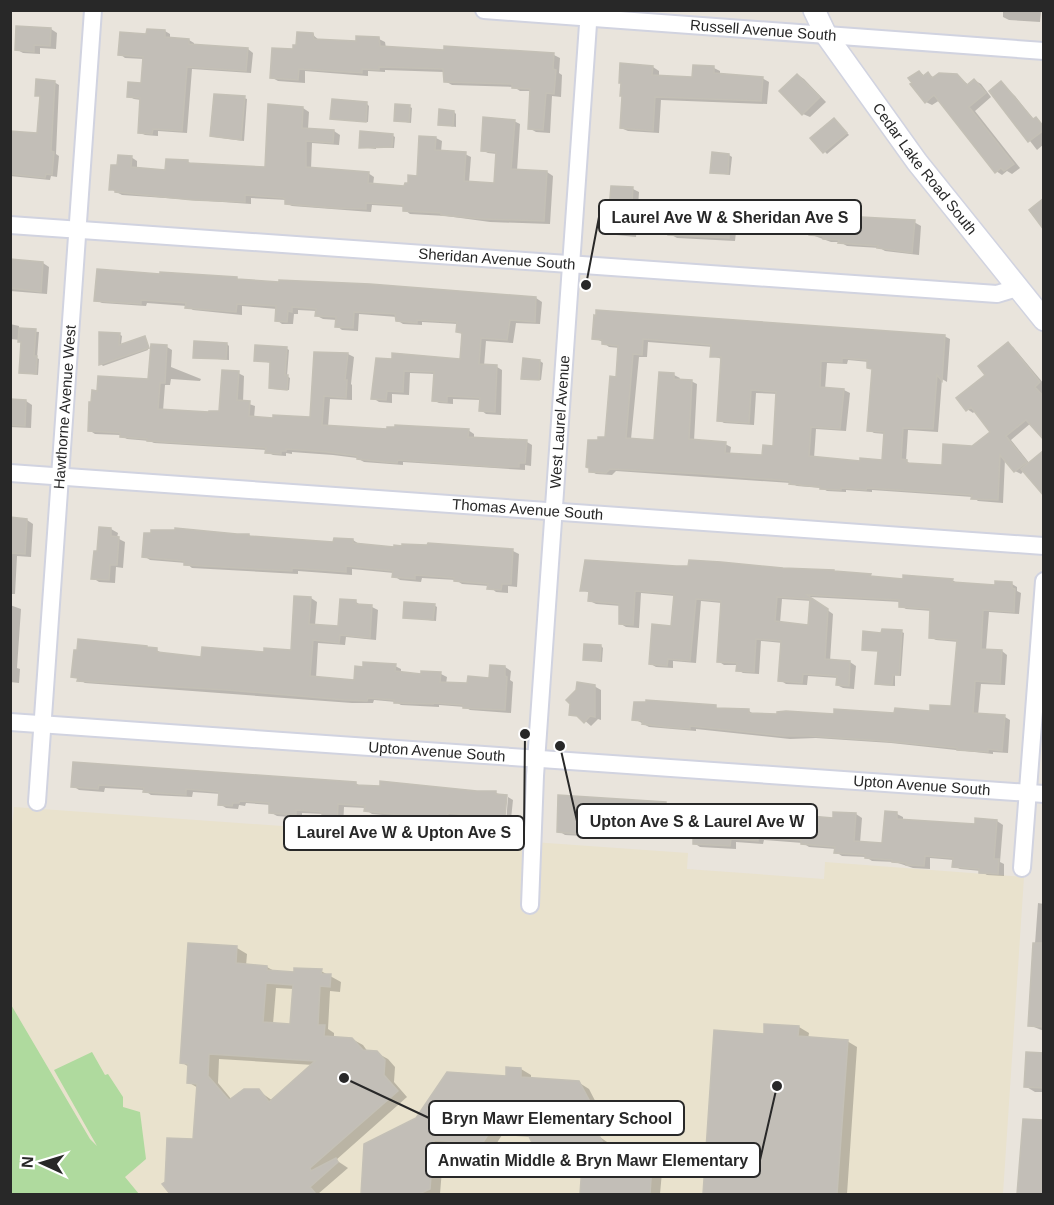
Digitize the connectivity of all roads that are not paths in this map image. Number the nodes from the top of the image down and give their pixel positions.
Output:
1 (93, 10) edge
2 (484, 10) edge
3 (814, 10) edge
4 (589, 14) edge
5 (826, 35) junction
6 (1044, 51) edge
7 (10, 225) edge
8 (78, 230) junction
9 (570, 265) junction
10 (1017, 288) junction
11 (1044, 320) edge
12 (10, 473) edge
13 (61, 476) junction
14 (552, 511) junction
15 (1044, 546) edge
16 (1044, 581) edge
17 (10, 722) edge
18 (42, 724) junction
19 (536, 758) junction
20 (1035, 793) edge
21 (37, 802) dead end
22 (1022, 868) dead end
23 (530, 905) dead end

1 - 8 street, Hawthorne Avenue West
2 - 4 street, Russell Avenue South
3 - 5 street, Cedar Lake Road South
4 - 5 street, Russell Avenue South
4 - 9 street, West Laurel Avenue
5 - 6 street, Russell Avenue South
5 - 10 street, Cedar Lake Road South
7 - 8 street, Sheridan Avenue South
8 - 9 street, Sheridan Avenue South
8 - 13 street, Hawthorne Avenue West
9 - 10 street, Sheridan Avenue South
9 - 14 street, West Laurel Avenue
10 - 11 street, Cedar Lake Road South
12 - 13 street, Thomas Avenue South
13 - 14 street, Thomas Avenue South
13 - 18 street, Hawthorne Avenue West
14 - 15 street, Thomas Avenue South
14 - 19 street, West Laurel Avenue
16 - 20 street
17 - 18 street, Upton Avenue South
18 - 19 street, Upton Avenue South
18 - 21 street, Hawthorne Avenue West
19 - 20 street, Upton Avenue South
19 - 23 street, West Laurel Avenue
20 - 22 street

